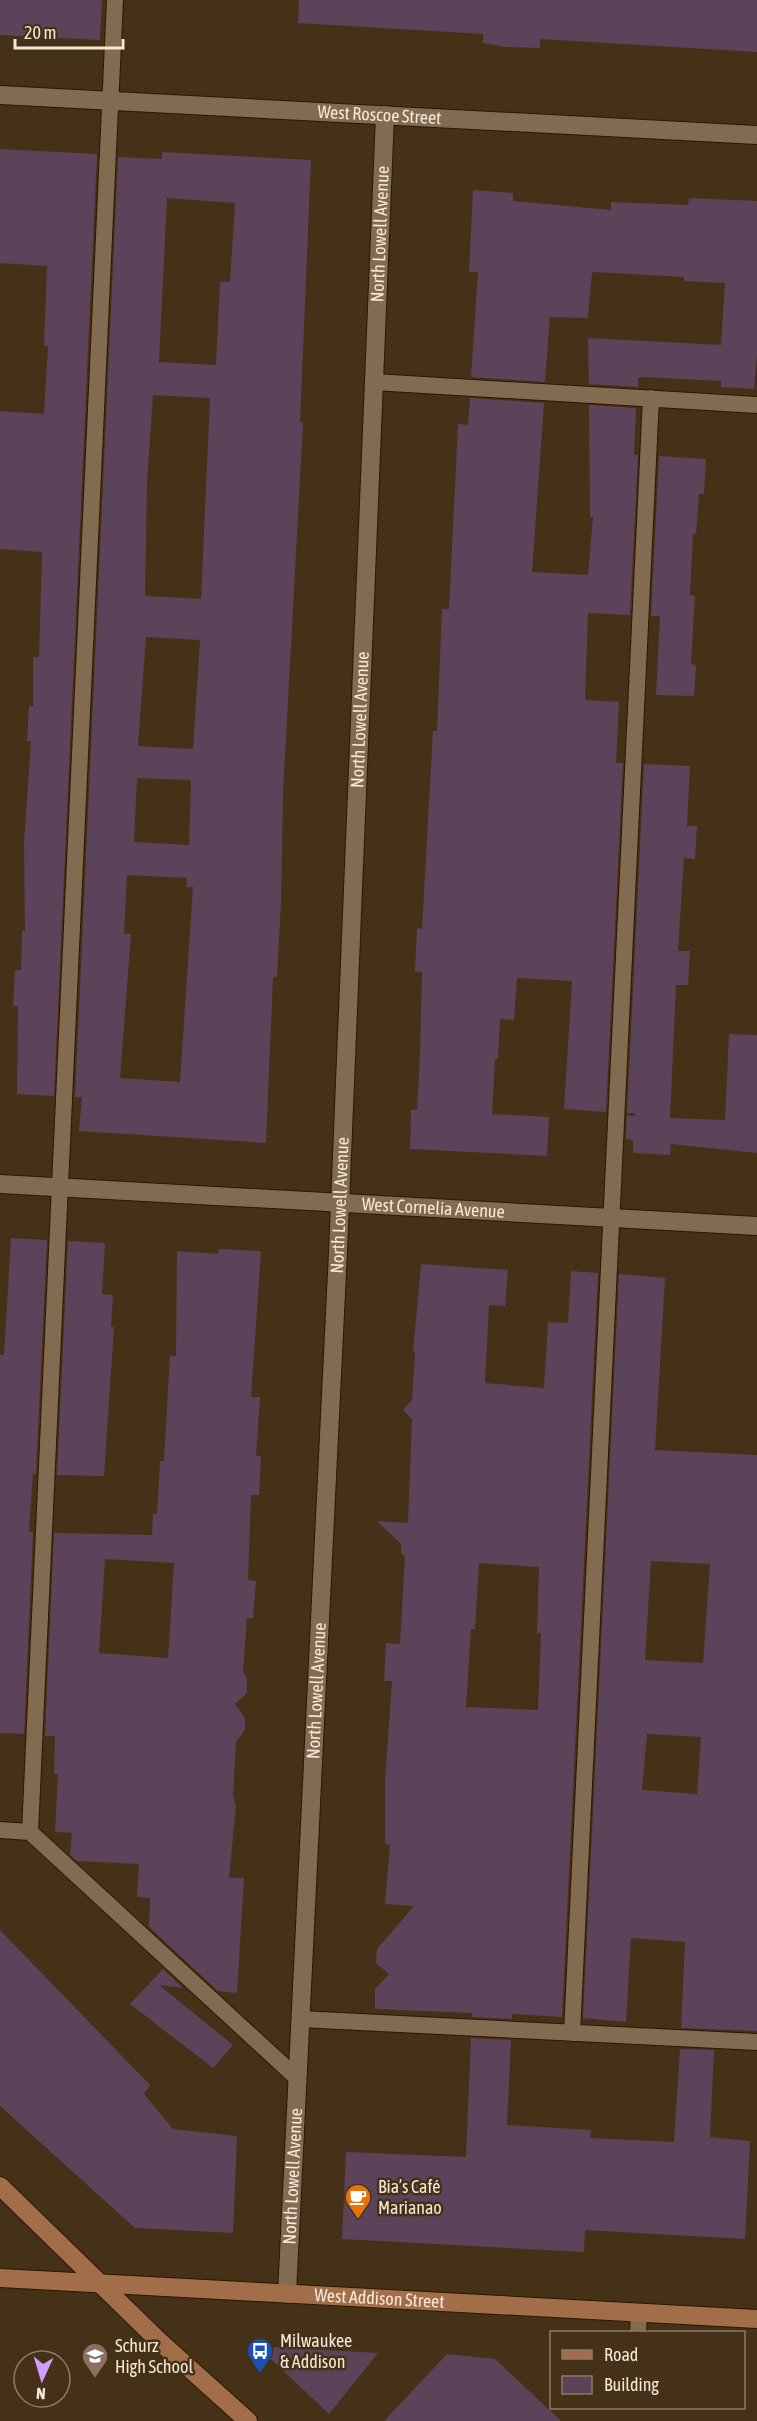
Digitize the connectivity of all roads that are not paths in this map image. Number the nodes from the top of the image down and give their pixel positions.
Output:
1 (115, 0) edge
2 (0, 95) edge
3 (110, 101) junction
4 (385, 115) junction
5 (757, 135) edge
6 (374, 382) junction
7 (651, 398) junction
8 (757, 405) edge
9 (0, 1184) edge
10 (61, 1188) junction
11 (340, 1203) junction
12 (610, 1218) junction
13 (757, 1226) edge
14 (0, 1830) edge
15 (30, 1832) junction
16 (300, 2019) junction
17 (572, 2033) junction
18 (757, 2042) edge
19 (297, 2079) junction
20 (0, 2186) edge
21 (0, 2278) edge
22 (102, 2284) junction
23 (287, 2294) junction
24 (639, 2313) junction
25 (757, 2319) edge
26 (638, 2331) edge
27 (248, 2421) edge

1 - 3 lane
2 - 3 street, West Roscoe Street
3 - 4 street, West Roscoe Street
3 - 10 lane
4 - 5 street, West Roscoe Street
4 - 6 street, North Lowell Avenue
6 - 7 lane
6 - 11 street, North Lowell Avenue
7 - 8 lane
7 - 12 lane
9 - 10 street, West Cornelia Avenue
10 - 11 street, West Cornelia Avenue
10 - 15 lane
11 - 12 street, West Cornelia Avenue
11 - 16 street, North Lowell Avenue
12 - 13 street, West Cornelia Avenue
12 - 17 lane
14 - 15 lane
15 - 19 lane
16 - 17 lane
16 - 19 street, North Lowell Avenue
17 - 18 lane
19 - 23 street, North Lowell Avenue
20 - 22 main road
21 - 22 main road, West Addison Street
22 - 23 main road, West Addison Street
22 - 27 main road
23 - 24 main road, West Addison Street
24 - 25 main road, West Addison Street
24 - 26 lane

